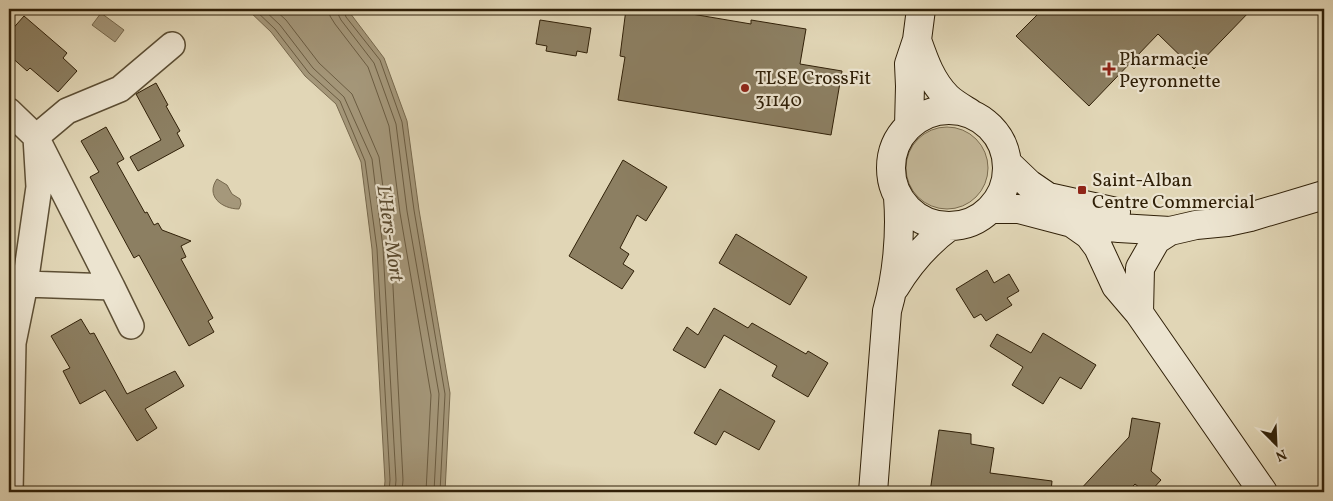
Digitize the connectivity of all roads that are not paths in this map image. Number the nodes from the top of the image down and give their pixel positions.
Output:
1 (920, 9) edge
2 (917, 40) junction
3 (172, 45) dead end
4 (9, 110) edge
5 (970, 113) junction
6 (908, 126) junction
7 (36, 138) junction
8 (1007, 163) junction
9 (1324, 195) edge
10 (898, 197) junction
11 (990, 209) junction
12 (1072, 223) junction
13 (950, 226) junction
14 (1183, 228) junction
15 (25, 284) junction
16 (112, 287) junction
17 (893, 290) junction
18 (1139, 313) junction
19 (131, 326) dead end
20 (11, 343) edge
21 (10, 492) edge
22 (873, 492) edge
23 (1264, 492) edge

1 - 2 main road
2 - 5 main road
2 - 6 main road
3 - 7 street
4 - 7 street
5 - 6 main road
5 - 8 main road
6 - 10 main road
7 - 15 street
7 - 16 street
8 - 11 main road
8 - 14 main road
9 - 14 main road
10 - 13 main road
10 - 17 main road
11 - 12 main road
11 - 13 main road
12 - 14 main road
12 - 18 main road
13 - 17 main road
14 - 18 main road
15 - 16 street
15 - 20 street
16 - 19 street
17 - 22 main road
18 - 23 main road
20 - 21 street

